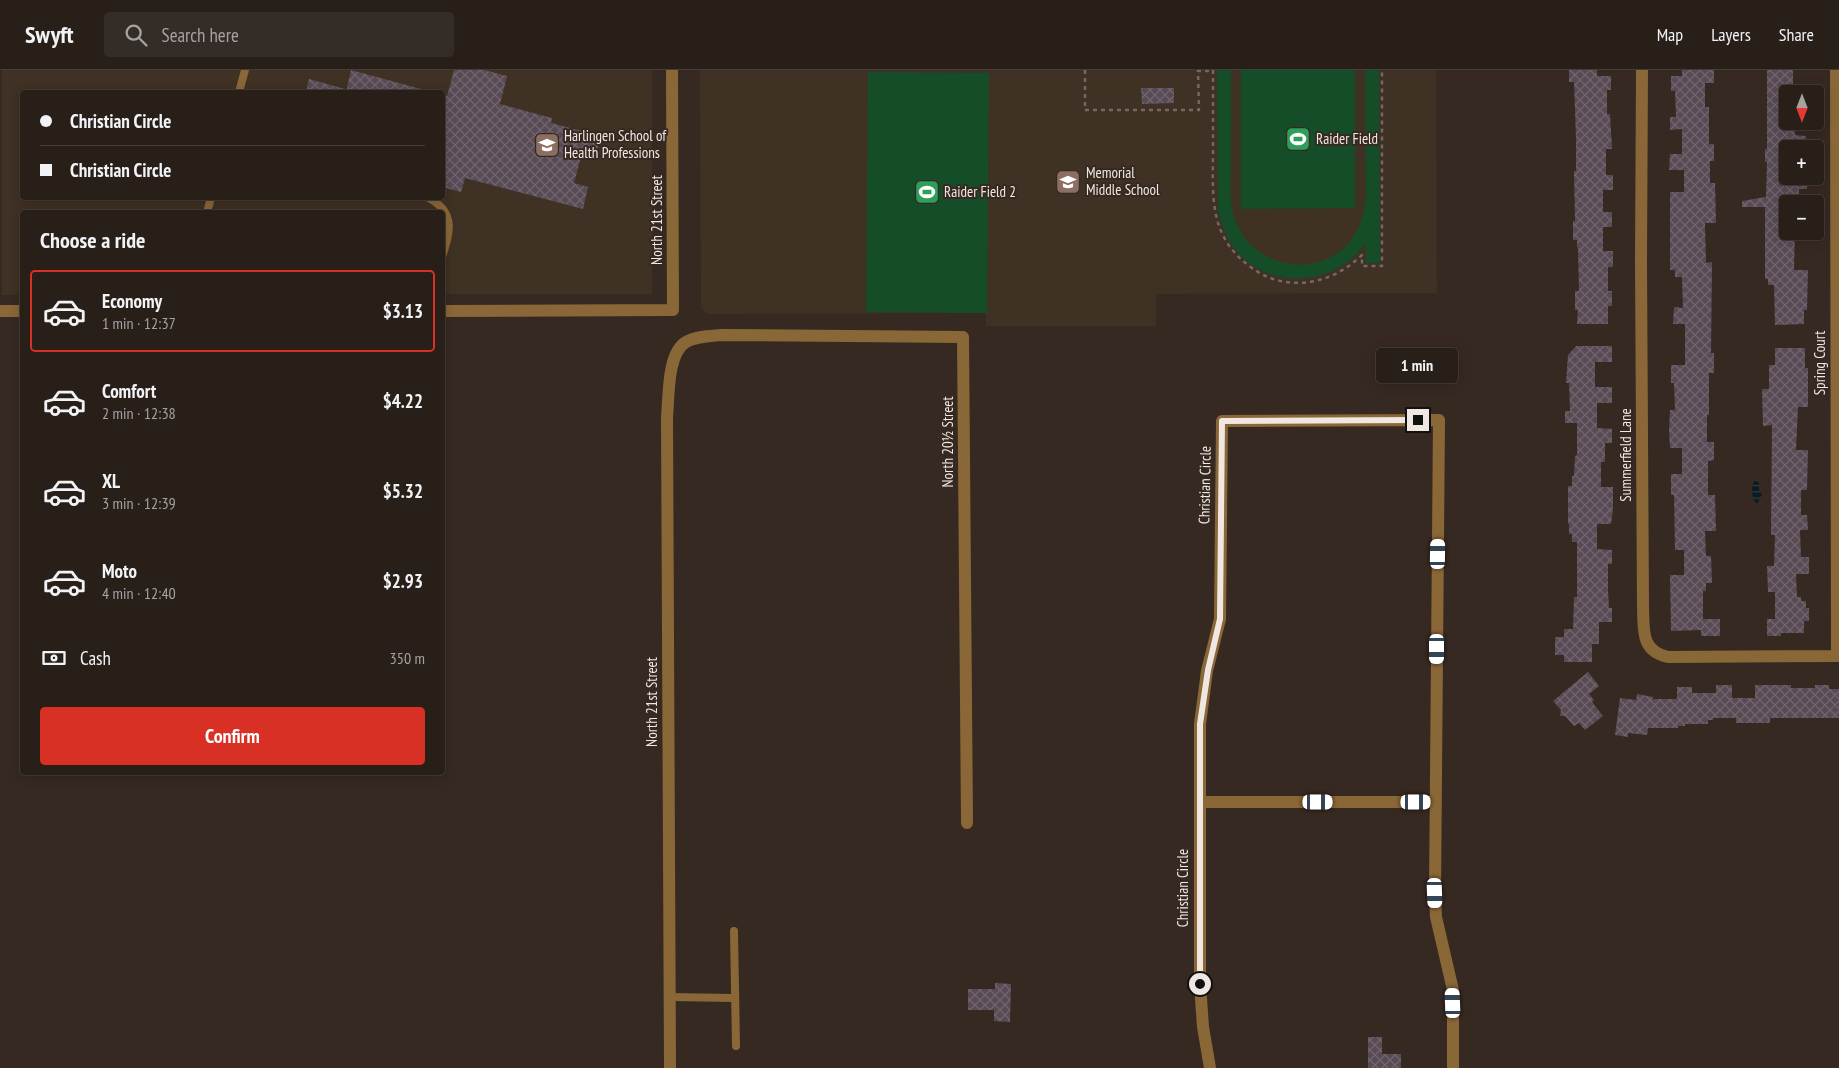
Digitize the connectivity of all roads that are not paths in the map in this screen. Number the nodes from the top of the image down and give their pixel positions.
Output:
1 (245, 70) edge
2 (672, 70) edge
3 (1642, 70) edge
4 (1836, 70) edge
5 (240, 90) edge
6 (433, 200) edge
7 (443, 210) edge
8 (445, 214) edge
9 (445, 248) edge
10 (445, 310) edge
11 (0, 311) edge
12 (20, 311) edge
13 (687, 342) joint
14 (1838, 656) edge
15 (1200, 802) junction
16 (1435, 802) junction
17 (967, 823) dead end
18 (734, 932) dead end
19 (669, 998) junction
20 (734, 998) junction
21 (736, 1046) dead end
22 (670, 1068) edge
23 (1210, 1068) edge
24 (1453, 1068) edge

1 - 5 lane
2 - 10 street, North 21st Street
3 - 14 street, Summerfield Lane
4 - 14 street, Spring Court
6 - 7 lane
8 - 9 lane
11 - 12 street
13 - 17 street, North 20½ Street
13 - 19 street, North 21st Street
15 - 16 street
15 - 16 street, Christian Circle
15 - 23 street, Christian Circle
16 - 24 street
18 - 20 lane
19 - 20 lane
19 - 22 street, North 21st Street
20 - 21 lane

